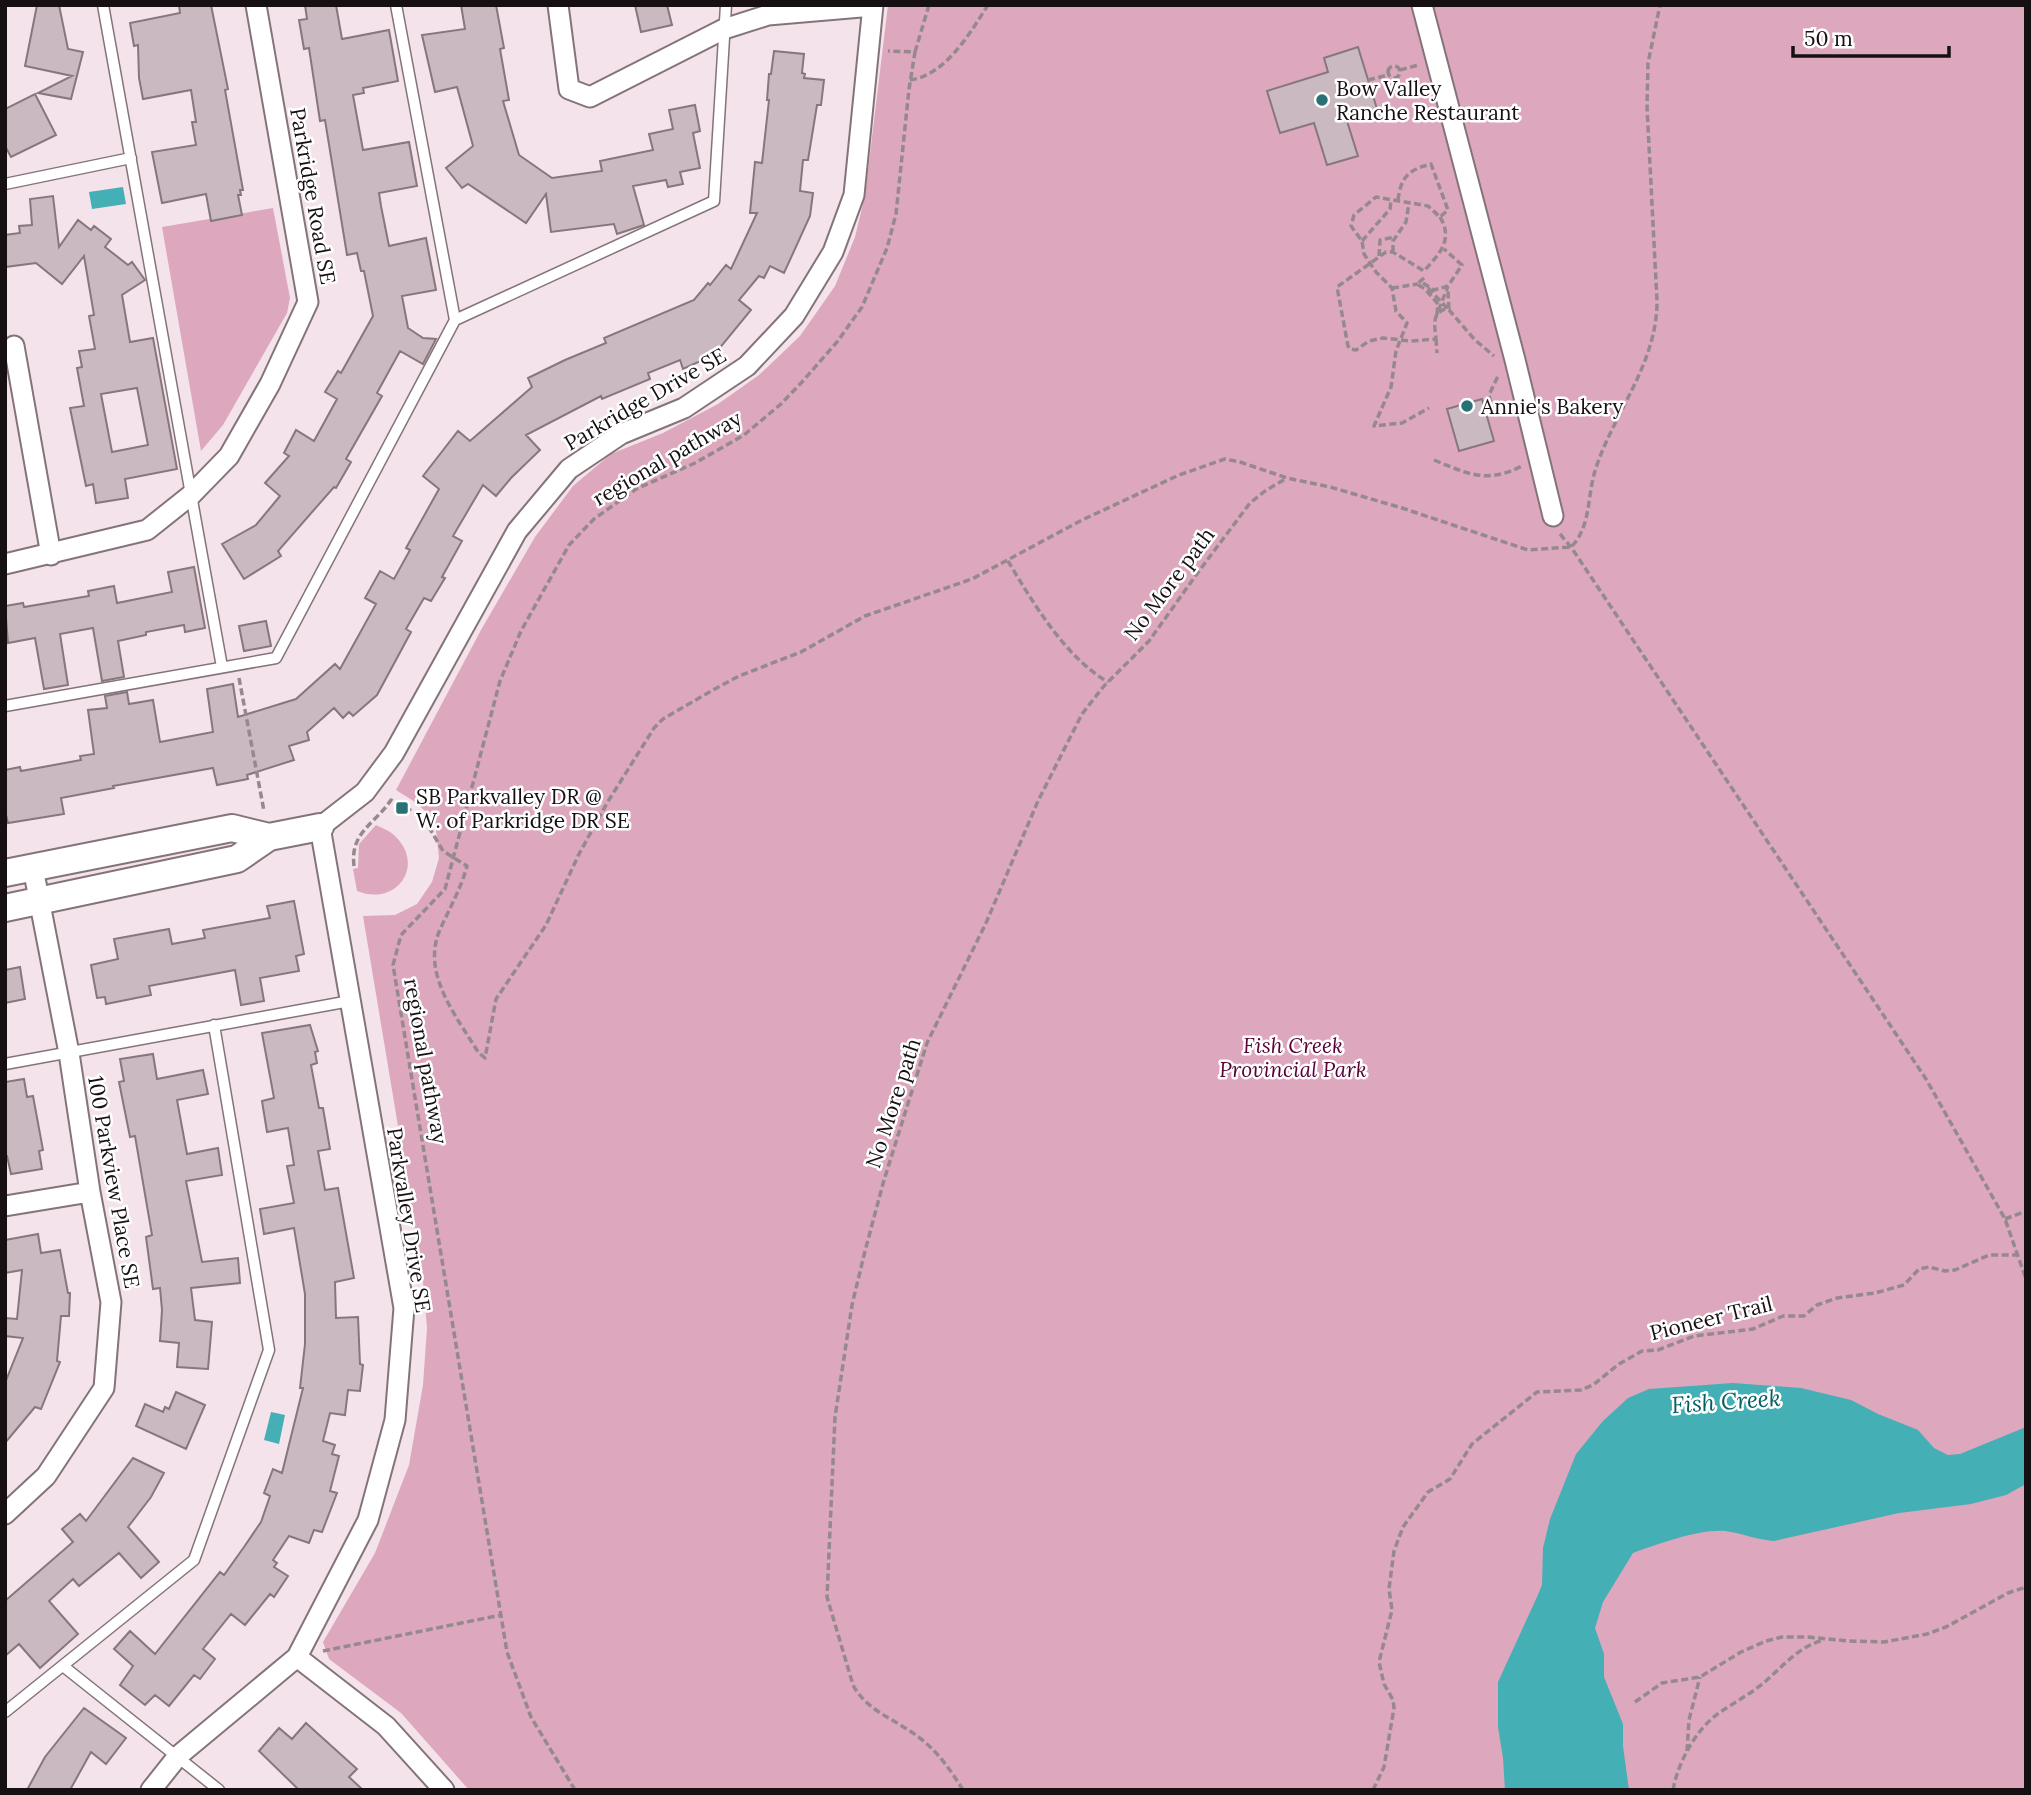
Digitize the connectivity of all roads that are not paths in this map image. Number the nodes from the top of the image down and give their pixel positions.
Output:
1 (103, 5) edge
2 (256, 5) edge
3 (396, 5) edge
4 (558, 5) edge
5 (726, 5) edge
6 (873, 5) edge
7 (1422, 5) edge
8 (724, 29) junction
9 (131, 158) junction
10 (5, 184) edge
11 (455, 320) junction
12 (14, 346) dead end
13 (191, 495) junction
14 (1553, 516) dead end
15 (51, 555) junction
16 (5, 565) edge
17 (222, 667) junction
18 (5, 706) edge
19 (320, 827) junction
20 (269, 838) junction
21 (33, 869) junction
22 (5, 873) edge
23 (40, 902) junction
24 (5, 908) edge
25 (350, 1001) junction
26 (214, 1025) junction
27 (69, 1053) junction
28 (5, 1064) edge
29 (90, 1192) junction
30 (5, 1206) edge
31 (5, 1514) edge
32 (297, 1657) junction
33 (63, 1665) junction
34 (5, 1712) edge
35 (178, 1756) junction
36 (151, 1790) edge
37 (219, 1790) edge
38 (444, 1790) edge

1 - 9 lane
2 - 13 street, Parkridge Road SE
3 - 11 lane
4 - 8 street
5 - 8 lane
6 - 8 street
6 - 19 street, Parkridge Drive SE
7 - 14 street
8 - 11 lane
9 - 10 lane
9 - 13 lane
11 - 17 lane
12 - 15 street
13 - 15 street, Parkridge Road SE
13 - 17 lane
15 - 16 street, Parkridge Road SE
17 - 18 lane
19 - 20 street
19 - 25 street, Parkvalley Drive SE
20 - 21 street
20 - 23 street
21 - 22 street
21 - 23 street, 100 Parkview Place SE
23 - 24 street
23 - 27 street, 100 Parkview Place SE
25 - 26 lane
25 - 32 street, Parkvalley Drive SE
26 - 27 lane
26 - 33 lane
27 - 28 lane
27 - 29 street, 100 Parkview Place SE
29 - 30 street
29 - 31 street, 100 Parkview Place SE
32 - 35 street, Parkvalley Drive SE
32 - 38 street
33 - 34 lane
33 - 35 lane
35 - 36 street, Parkvalley Drive SE
35 - 37 lane

